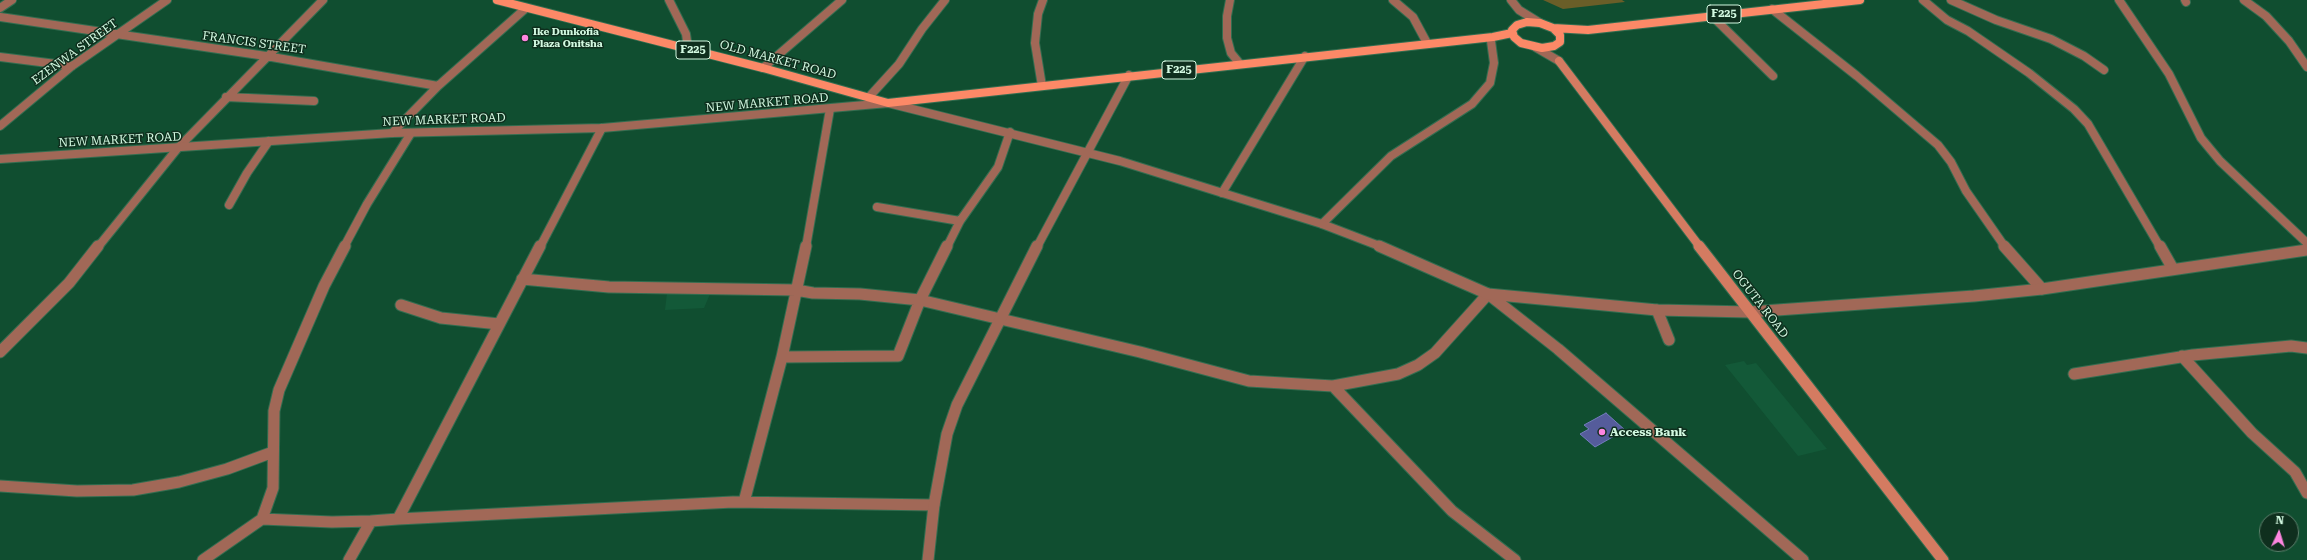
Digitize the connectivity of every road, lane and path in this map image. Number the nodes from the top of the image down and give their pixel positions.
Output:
1 (12, 0) edge
2 (167, 0) edge
3 (323, 0) edge
4 (497, 0) edge
5 (669, 0) edge
6 (842, 0) edge
7 (945, 0) edge
8 (1043, 0) edge
9 (1230, 0) edge
10 (1393, 0) edge
11 (1511, 0) edge
12 (1860, 0) edge
13 (1923, 0) edge
14 (1951, 0) edge
15 (2119, 0) edge
16 (2244, 0) edge
17 (0, 8) edge
18 (526, 8) junction
19 (1772, 9) junction
20 (1519, 10) junction
21 (1711, 15) junction
22 (0, 17) edge
23 (1540, 23) junction
24 (1517, 25) junction
25 (1553, 28) junction
26 (1588, 30) junction
27 (121, 33) junction
28 (1512, 33) junction
29 (1470, 39) junction
30 (1561, 39) junction
31 (1492, 41) junction
32 (1427, 43) junction
33 (1521, 43) junction
34 (1554, 46) junction
35 (1535, 47) junction
36 (688, 48) junction
37 (266, 56) junction
38 (1305, 56) junction
39 (0, 57) edge
40 (1559, 62) junction
41 (1240, 64) junction
42 (72, 66) junction
43 (2307, 67) edge
44 (763, 68) junction
45 (2104, 70) dead end
46 (1129, 76) junction
47 (1773, 76) dead end
48 (438, 86) junction
49 (1042, 86) junction
50 (226, 97) junction
51 (869, 97) junction
52 (314, 100) dead end
53 (888, 103) junction
54 (830, 109) junction
55 (0, 126) edge
56 (602, 128) junction
57 (1010, 132) junction
58 (392, 133) junction
59 (411, 133) junction
60 (270, 141) junction
61 (177, 149) junction
62 (1087, 153) junction
63 (0, 159) edge
64 (1222, 193) junction
65 (229, 205) dead end
66 (876, 206) dead end
67 (960, 220) junction
68 (1322, 224) junction
69 (2307, 243) edge
70 (2307, 250) edge
71 (2173, 269) junction
72 (522, 279) junction
73 (2042, 289) junction
74 (796, 290) junction
75 (1488, 294) junction
76 (920, 300) junction
77 (401, 305) dead end
78 (1656, 310) junction
79 (1749, 312) junction
80 (1000, 319) junction
81 (499, 324) junction
82 (1669, 340) dead end
83 (2307, 348) edge
84 (0, 352) edge
85 (2182, 356) junction
86 (782, 357) junction
87 (2074, 374) dead end
88 (1333, 386) junction
89 (273, 452) junction
90 (2301, 473) edge
91 (0, 486) edge
92 (2307, 493) edge
93 (744, 502) junction
94 (934, 505) junction
95 (262, 519) junction
96 (398, 519) junction
97 (371, 521) junction
98 (203, 560) edge
99 (349, 560) edge
100 (928, 560) edge
101 (1515, 560) edge
102 (1802, 560) edge
103 (1944, 560) edge

1 - 17 street
2 - 27 street, EZENWA STREET
3 - 37 street
4 - 18 main road, OLD MARKET ROAD / F225
5 - 36 street
6 - 44 street
7 - 51 street
8 - 49 street
9 - 41 street
10 - 32 street
11 - 20 street
12 - 19 main road, F225
13 - 71 street
14 - 45 street
15 - 69 street
16 - 43 street
18 - 36 main road, OLD MARKET ROAD / F225
18 - 48 street
19 - 21 main road, F225
19 - 73 street
20 - 23 street
20 - 24 street
21 - 26 main road, F225
21 - 47 street
22 - 27 street, FRANCIS STREET
23 - 24 main road, F225
23 - 25 main road, F225
24 - 28 main road
25 - 26 main road, F225
25 - 30 main road
26 - 30 main road, F225
27 - 37 street, FRANCIS STREET
27 - 42 street, EZENWA STREET
28 - 29 main road, F225
28 - 33 main road
29 - 31 main road, F225
29 - 32 main road, F225
30 - 34 main road, F225
31 - 33 main road, F225
31 - 68 street
32 - 38 main road, F225
33 - 35 main road, F225
34 - 35 main road, F225
34 - 40 street
35 - 40 street
36 - 44 main road, OLD MARKET ROAD / F225
37 - 48 street, FRANCIS STREET
37 - 50 street
38 - 41 main road, F225
38 - 64 street
39 - 42 street
40 - 79 main road, OGUTA ROAD
41 - 46 main road, F225
42 - 55 street, EZENWA STREET
44 - 51 main road, OLD MARKET ROAD / F225
46 - 49 main road, F225
46 - 62 street
48 - 58 street
49 - 53 main road, F225
50 - 52 street
50 - 61 street
51 - 53 main road, OLD MARKET ROAD / F225
53 - 54 street, NEW MARKET ROAD
53 - 57 street, NEW MARKET ROAD
54 - 56 street, NEW MARKET ROAD
54 - 74 street
56 - 59 street, NEW MARKET ROAD
56 - 72 street
57 - 62 street, NEW MARKET ROAD
57 - 67 street
58 - 59 street, NEW MARKET ROAD
58 - 60 street, NEW MARKET ROAD
59 - 89 street
60 - 61 street, NEW MARKET ROAD
60 - 65 street
61 - 63 street, NEW MARKET ROAD
61 - 84 street
62 - 64 street, NEW MARKET ROAD
62 - 80 street
64 - 68 street, NEW MARKET ROAD
66 - 67 street
67 - 76 street
68 - 75 street, NEW MARKET ROAD
70 - 71 street
71 - 73 street
72 - 74 street
72 - 81 street
73 - 79 street
74 - 76 street
74 - 86 street
75 - 78 street
75 - 88 street
75 - 102 street
76 - 80 street
76 - 86 street
77 - 81 street
78 - 79 street
78 - 82 street
79 - 103 main road, OGUTA ROAD
80 - 88 street
80 - 94 street
81 - 96 street
83 - 85 street
85 - 87 street
85 - 90 street
86 - 93 street
88 - 101 street
89 - 91 street
89 - 95 street
90 - 92 street
93 - 94 street
93 - 96 street
94 - 100 street
95 - 97 street
95 - 98 street
96 - 97 street
97 - 99 street

